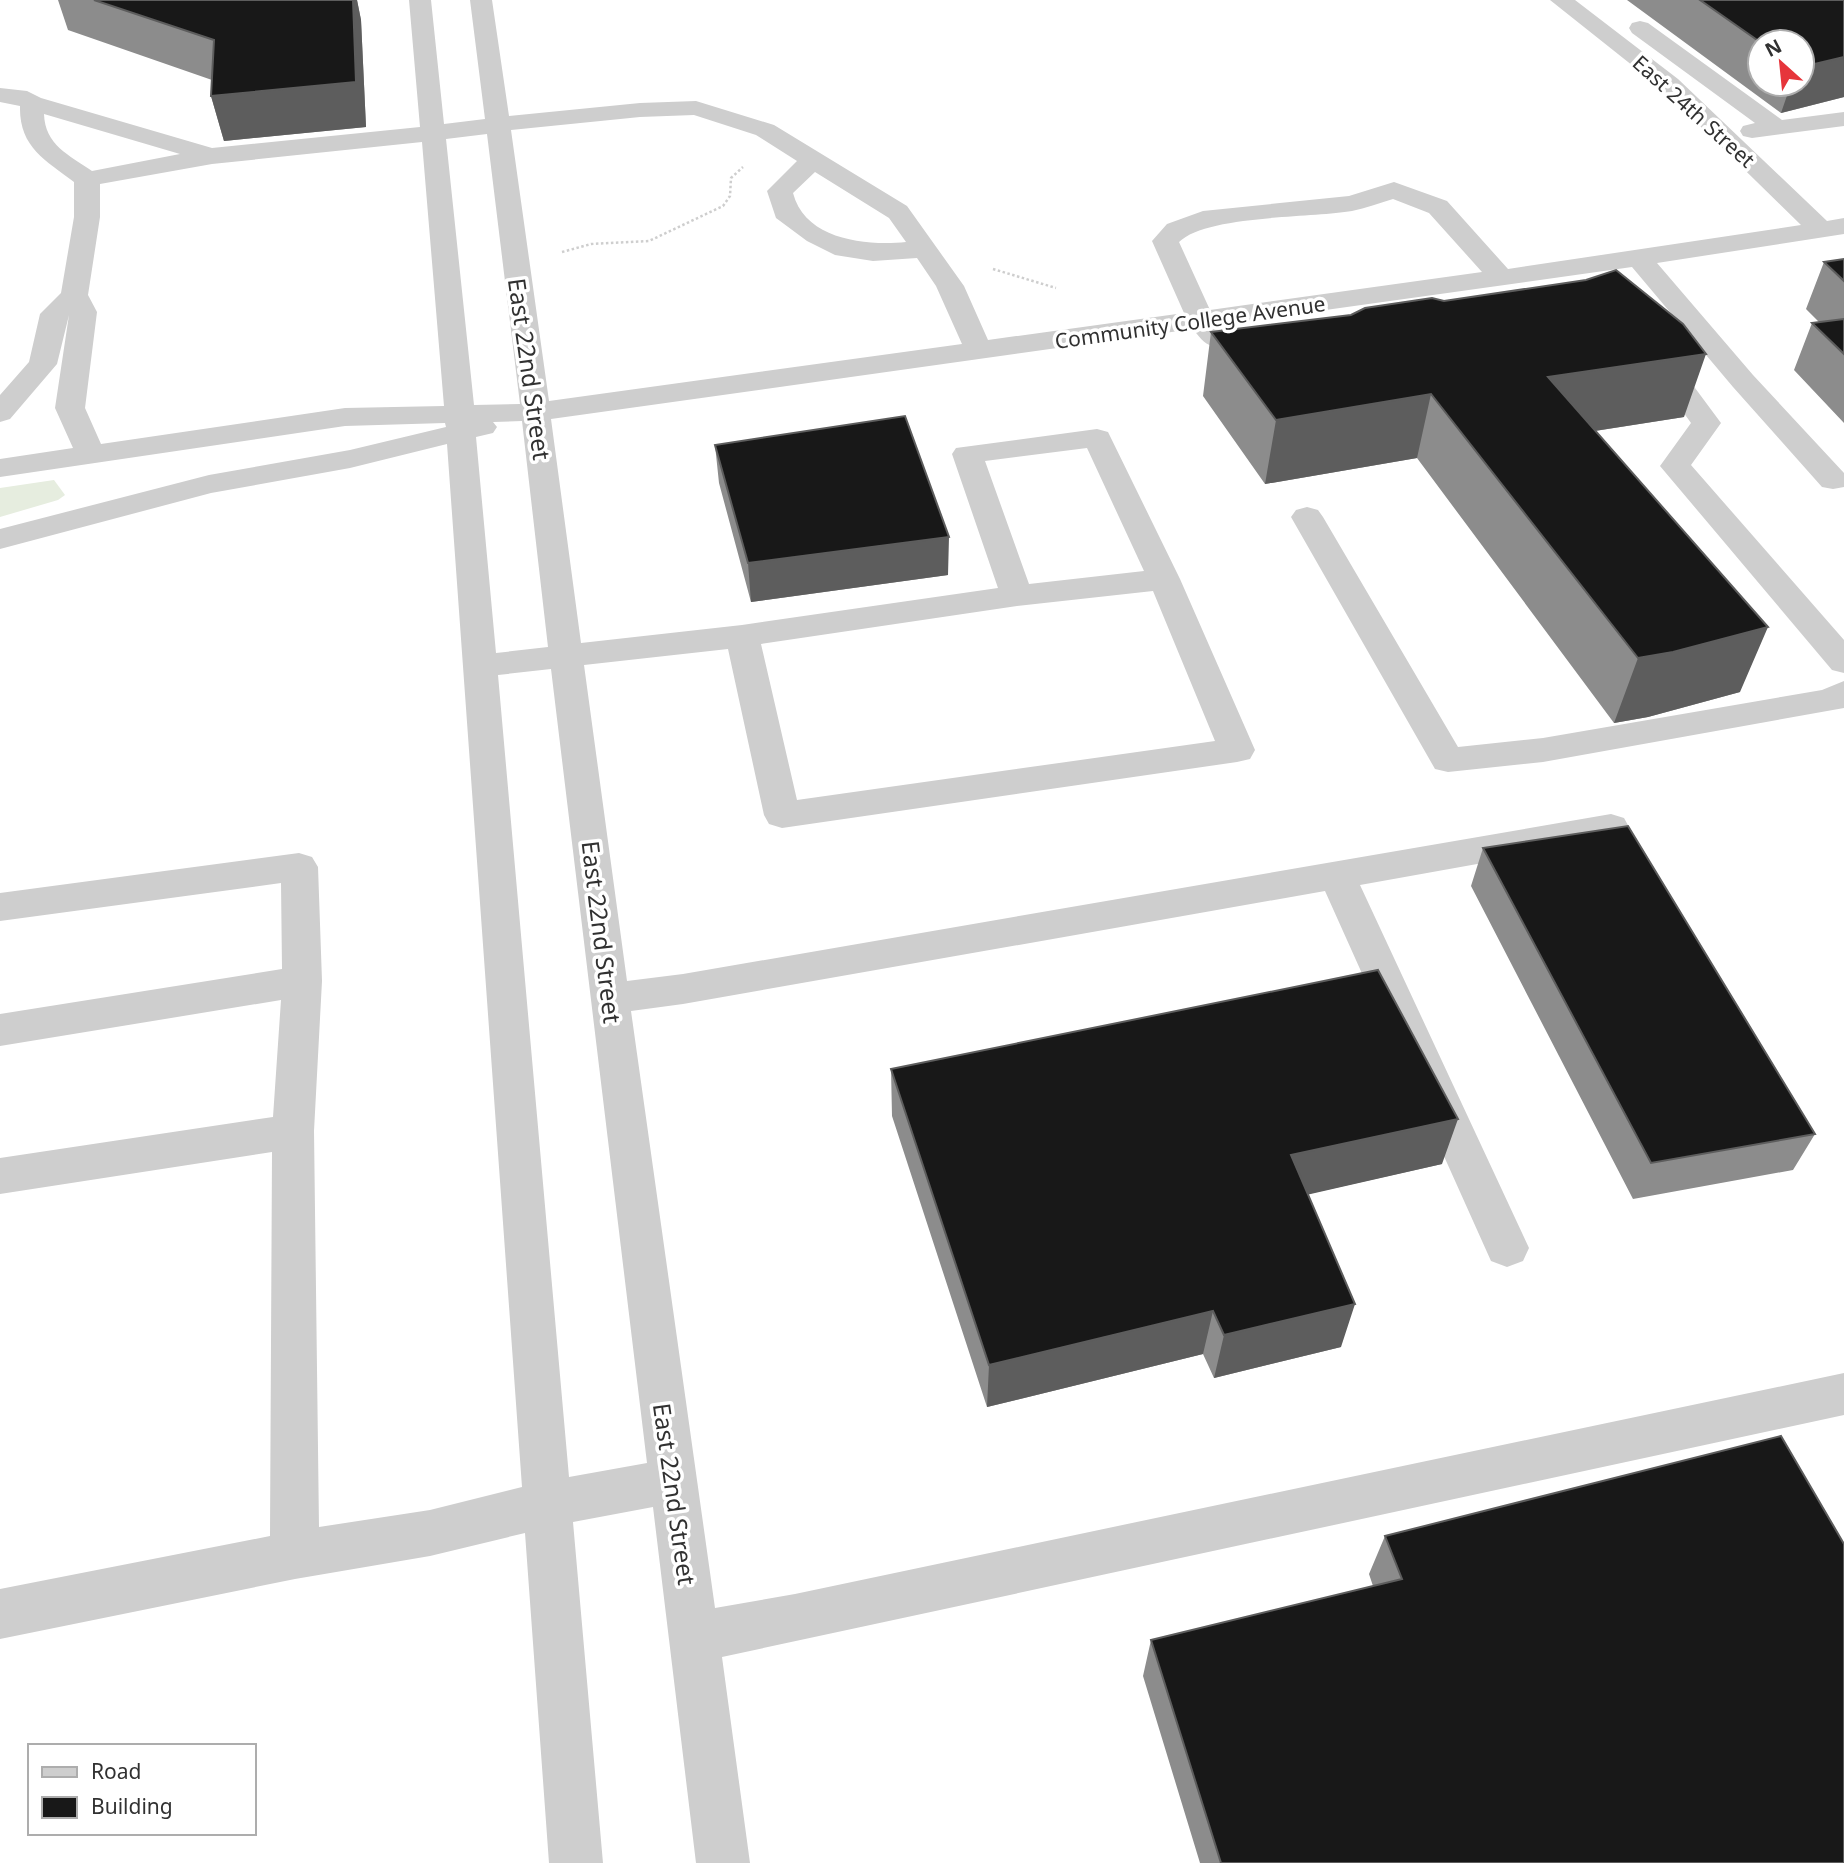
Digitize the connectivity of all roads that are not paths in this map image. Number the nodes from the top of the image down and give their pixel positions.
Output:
1 (420, 0) edge
2 (481, 0) edge
3 (1561, 0) edge
4 (1623, 15) dead end
5 (13, 98) edge
6 (1844, 119) edge
7 (498, 123) junction
8 (1777, 128) junction
9 (434, 134) junction
10 (1724, 135) junction
11 (212, 156) junction
12 (814, 159) junction
13 (87, 178) junction
14 (1833, 227) edge
15 (924, 249) junction
16 (1639, 258) junction
17 (1578, 267) junction
18 (1502, 278) junction
19 (74, 295) junction
20 (1590, 295) edge
21 (1201, 321) junction
22 (1629, 341) edge
23 (979, 351) junction
24 (1233, 362) edge
25 (535, 412) junction
26 (0, 413) edge
27 (458, 422) junction
28 (90, 452) junction
29 (0, 468) edge
30 (1833, 480) dead end
31 (1307, 517) dead end
32 (0, 539) edge
33 (1164, 579) junction
34 (1017, 596) junction
35 (742, 636) junction
36 (567, 657) junction
37 (1844, 662) edge
38 (479, 666) junction
39 (1844, 693) edge
40 (1611, 827) edge
41 (1337, 876) junction
42 (0, 907) edge
43 (302, 981) junction
44 (610, 998) junction
45 (0, 1030) edge
46 (293, 1131) junction
47 (0, 1176) edge
48 (1507, 1248) dead end
49 (1844, 1394) edge
50 (673, 1481) junction
51 (548, 1504) junction
52 (295, 1555) junction
53 (0, 1614) edge
54 (695, 1637) junction
55 (576, 1863) edge
56 (723, 1863) edge

1 - 9 street
2 - 7 street, East 22nd Street
3 - 10 street, East 24th Street
4 - 8 street
5 - 11 street
5 - 13 street
6 - 8 street
7 - 9 street
7 - 12 street
7 - 25 street, East 22nd Street
8 - 10 street
9 - 11 street
9 - 27 street
10 - 14 street, East 24th Street
11 - 13 street
12 - 15 street
12 - 15 street
13 - 19 street
14 - 16 street, Community College Avenue
15 - 23 street
16 - 17 street, Community College Avenue
16 - 30 street
17 - 18 street, Community College Avenue
17 - 20 street
18 - 21 street, Community College Avenue
18 - 21 street
19 - 26 street
19 - 28 street
21 - 23 street, Community College Avenue
21 - 24 street
22 - 37 street
23 - 25 street, Community College Avenue
25 - 27 street, Community College Avenue
25 - 36 street, East 22nd Street
27 - 28 street
27 - 32 street
27 - 38 street
28 - 29 street
31 - 39 street
33 - 34 street
33 - 34 street
33 - 35 street
34 - 35 street
35 - 36 street
36 - 38 street
36 - 44 street, East 22nd Street
38 - 51 street
40 - 41 street
41 - 44 street
41 - 48 street
42 - 43 street
43 - 45 street
43 - 46 street
44 - 50 street, East 22nd Street
46 - 47 street
46 - 52 street
49 - 54 street
50 - 51 street
50 - 54 street, East 22nd Street
51 - 52 street
51 - 55 street
52 - 53 street
54 - 56 street, East 22nd Street

